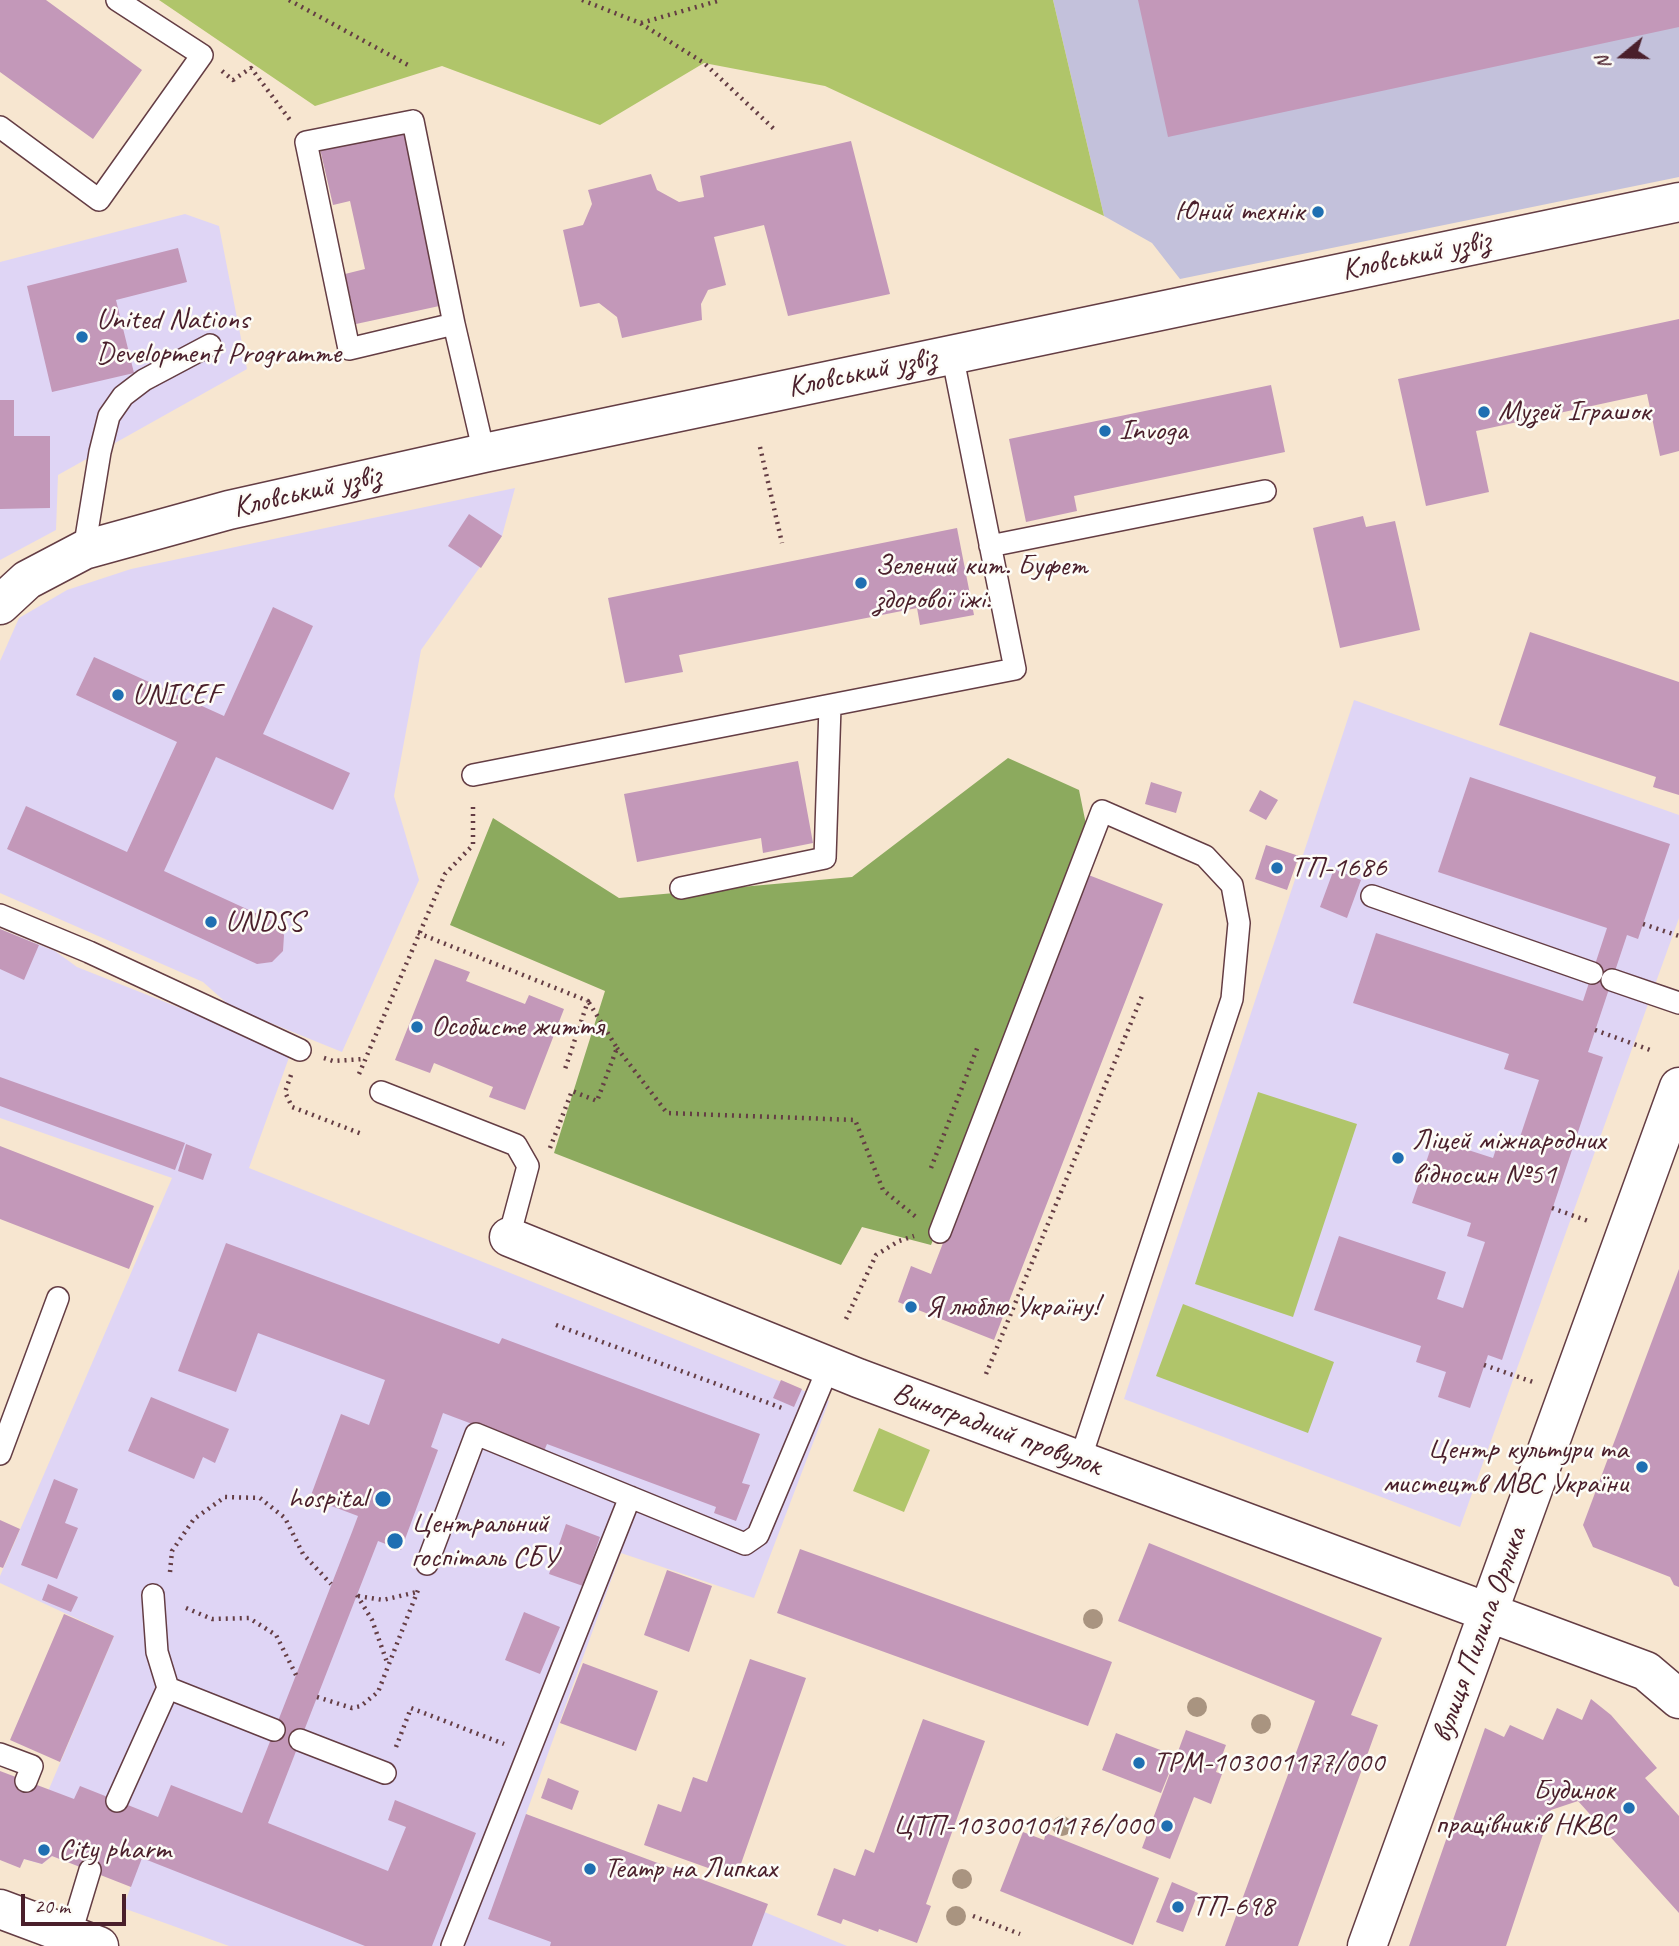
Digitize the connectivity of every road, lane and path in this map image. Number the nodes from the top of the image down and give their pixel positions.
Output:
1 (117, 0) edge
2 (289, 0) edge
3 (582, 0) edge
4 (721, 0) edge
5 (640, 23) junction
6 (202, 55) junction
7 (408, 65) dead end
8 (0, 127) edge
9 (774, 130) dead end
10 (306, 142) junction
11 (1679, 202) edge
12 (454, 324) junction
13 (210, 345) dead end
14 (951, 355) junction
15 (760, 447) dead end
16 (484, 453) junction
17 (1265, 491) dead end
18 (782, 543) dead end
19 (990, 546) junction
20 (67, 558) junction
21 (0, 605) edge
22 (830, 707) junction
23 (473, 775) joint
24 (681, 888) dead end
25 (1372, 896) dead end
26 (0, 915) edge
27 (1643, 924) dead end
28 (418, 933) junction
29 (1679, 936) edge
30 (1142, 996) dead end
31 (588, 1001) junction
32 (1679, 1003) edge
33 (1595, 1030) dead end
34 (617, 1048) junction
35 (300, 1050) joint
36 (1653, 1051) dead end
37 (564, 1072) dead end
38 (1679, 1087) edge
39 (382, 1092) dead end
40 (292, 1107) dead end
41 (557, 1125) dead end
42 (362, 1134) dead end
43 (1552, 1208) dead end
44 (1592, 1222) dead end
45 (928, 1229) junction
46 (509, 1237) joint
47 (58, 1298) dead end
48 (846, 1319) dead end
49 (556, 1325) dead end
50 (1484, 1365) dead end
51 (829, 1366) junction
52 (986, 1374) dead end
53 (1536, 1383) dead end
54 (808, 1417) junction
55 (0, 1454) edge
56 (1080, 1460) junction
57 (630, 1497) junction
58 (427, 1564) joint
59 (331, 1584) dead end
60 (161, 1590) joint
61 (417, 1592) junction
62 (180, 1601) dead end
63 (186, 1608) junction
64 (1488, 1613) junction
65 (157, 1652) junction
66 (388, 1666) junction
67 (296, 1675) dead end
68 (168, 1688) junction
69 (317, 1697) dead end
70 (1679, 1699) edge
71 (274, 1730) dead end
72 (300, 1740) dead end
73 (528, 1754) junction
74 (0, 1755) edge
75 (385, 1773) joint
76 (26, 1781) dead end
77 (117, 1801) dead end
78 (90, 1870) dead end
79 (0, 1909) edge
80 (973, 1916) dead end
81 (1020, 1934) dead end
82 (85, 1941) edge
83 (452, 1946) edge
84 (1367, 1946) edge

1 - 6 lane
2 - 7 path
3 - 5 path
4 - 5 path
5 - 9 path
6 - 8 lane
6 - 10 path
10 - 12 lane
10 - 12 lane
11 - 14 street, Кловський узвіз
12 - 16 lane
13 - 20 lane
14 - 16 street, Кловський узвіз
14 - 19 lane
15 - 18 path
16 - 20 street, Кловський узвіз
17 - 19 lane
19 - 22 lane
20 - 21 street, Кловський узвіз
22 - 23 lane
22 - 24 lane
23 - 28 path
25 - 32 lane
26 - 35 lane
27 - 29 path
28 - 31 path
28 - 35 path
30 - 52 path
31 - 34 path
31 - 37 path
33 - 36 path
34 - 41 path
34 - 45 path
38 - 64 street, вулиця Пилипа Орлика
39 - 46 lane
40 - 42 path
43 - 44 path
45 - 48 path
45 - 56 lane
46 - 51 street, Виноградний провулок
47 - 55 lane
49 - 54 path
50 - 53 path
51 - 54 lane
51 - 56 street, Виноградний провулок
54 - 57 lane
56 - 64 street, Виноградний провулок
57 - 58 lane
57 - 73 lane
58 - 61 path
59 - 60 path
60 - 65 lane
61 - 66 path
61 - 66 path
62 - 63 path
63 - 65 path
63 - 67 path
64 - 70 street, Виноградний провулок
64 - 84 street, вулиця Пилипа Орлика
65 - 68 lane
66 - 69 path
68 - 71 lane
68 - 77 lane
72 - 75 lane
73 - 75 path
73 - 83 lane
74 - 76 lane
78 - 82 lane
79 - 82 street
80 - 81 path

